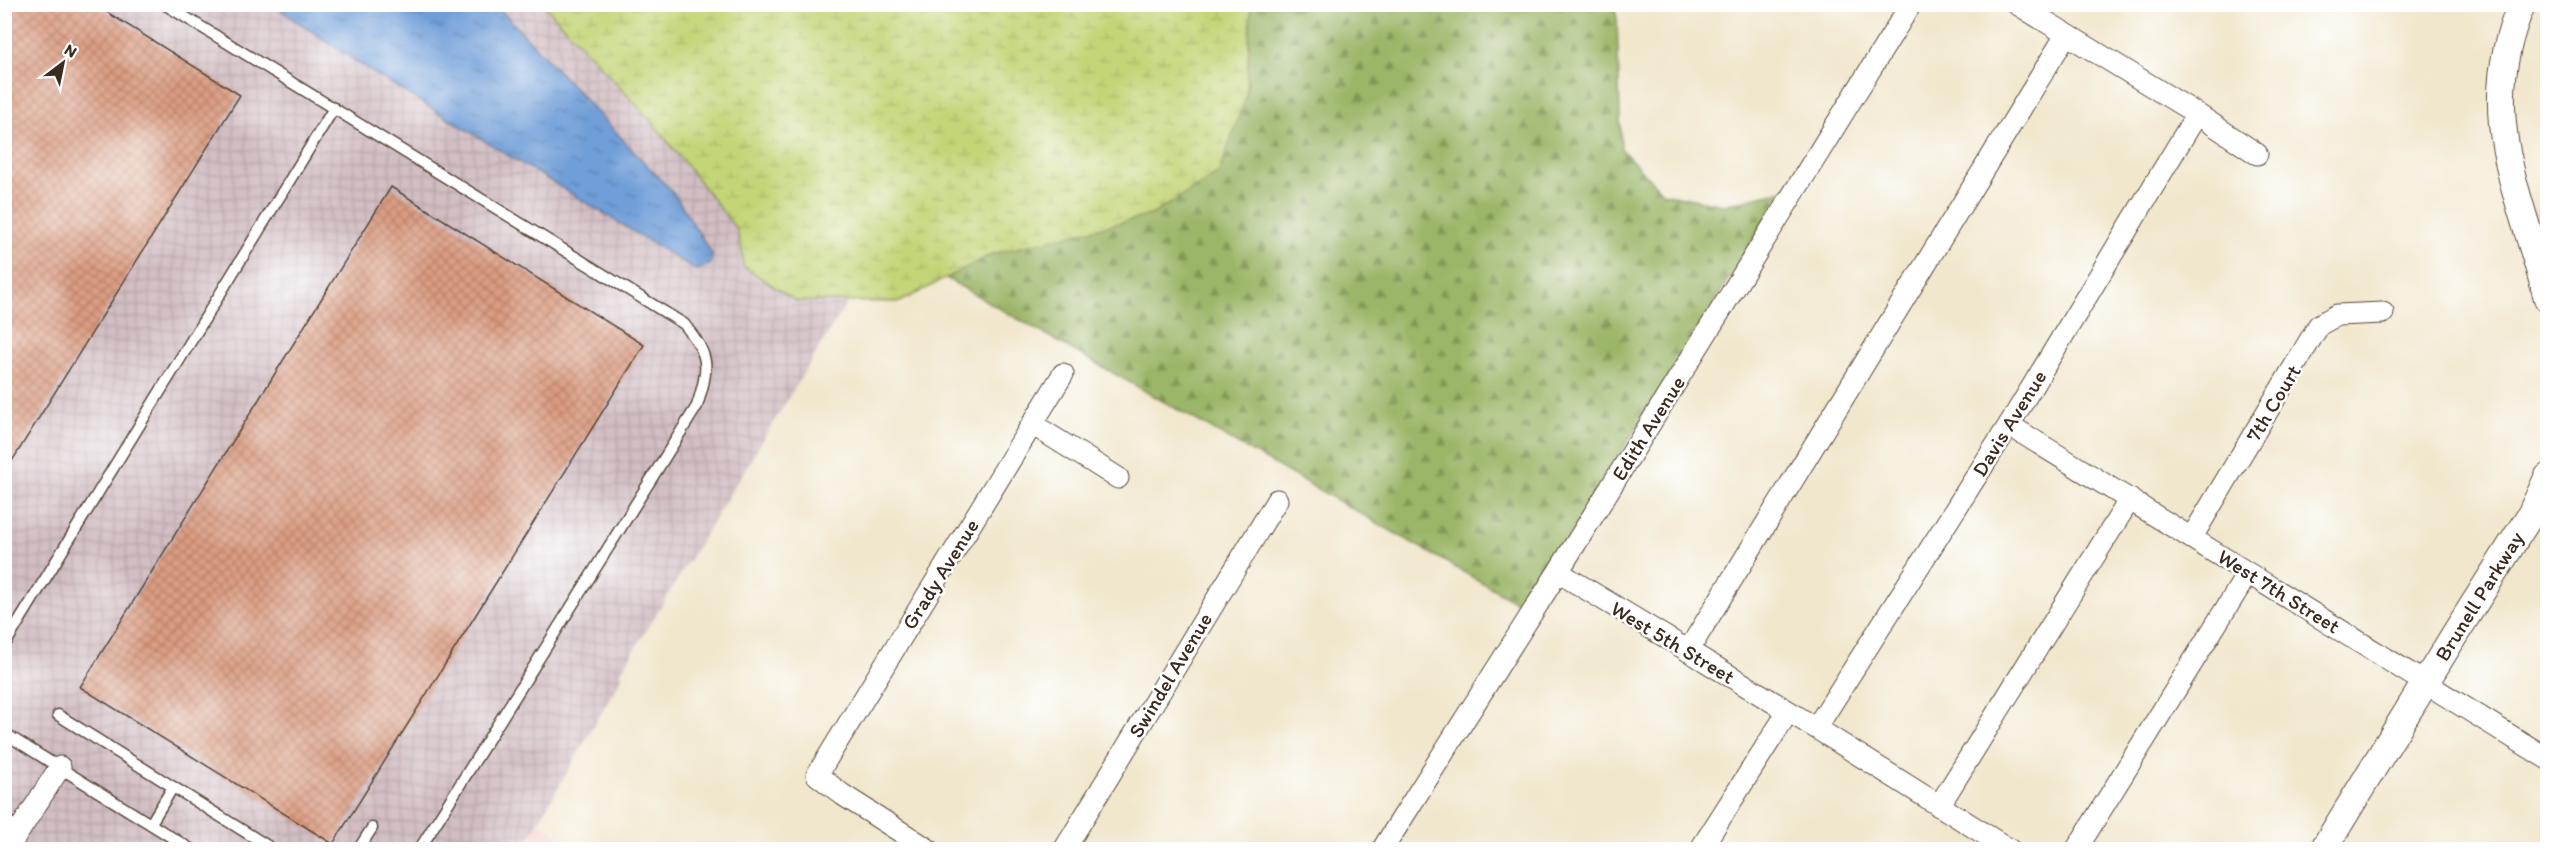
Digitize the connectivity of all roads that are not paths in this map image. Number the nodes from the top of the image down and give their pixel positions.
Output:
1 (165, 4) edge
2 (1911, 4) edge
3 (2017, 4) edge
4 (2522, 4) edge
5 (2066, 35) junction
6 (334, 108) junction
7 (2197, 114) junction
8 (2257, 154) dead end
9 (2547, 300) edge
10 (2382, 313) dead end
11 (1063, 374) dead end
12 (1032, 424) junction
13 (2009, 425) junction
14 (2547, 477) edge
15 (1118, 478) dead end
16 (2130, 499) junction
17 (1277, 500) dead end
18 (2192, 537) junction
19 (1558, 572) junction
20 (2248, 573) junction
21 (4, 646) edge
22 (1688, 651) junction
23 (2426, 682) junction
24 (1788, 712) junction
25 (58, 715) dead end
26 (1816, 728) junction
27 (4, 733) edge
28 (2547, 759) edge
29 (60, 767) junction
30 (173, 787) junction
31 (1939, 806) junction
32 (12, 824) edge
33 (151, 824) junction
34 (372, 828) dead end
35 (7, 849) edge
36 (192, 849) edge
37 (274, 849) edge
38 (358, 849) edge
39 (419, 849) edge
40 (929, 849) edge
41 (1064, 849) edge
42 (1382, 849) edge
43 (1700, 849) edge
44 (2010, 849) edge
45 (2076, 849) edge
46 (2323, 849) edge

1 - 6 lane
2 - 19 street, Edith Avenue
3 - 5 street
4 - 9 street
5 - 7 street
5 - 22 street
6 - 21 lane
6 - 39 lane
7 - 8 street
7 - 13 street, Davis Avenue
10 - 18 street, 7th Court
11 - 12 street, Grady Avenue
12 - 15 street
12 - 40 street, Grady Avenue
13 - 16 street, West 7th Street
13 - 26 street, Davis Avenue
14 - 23 street, Brunell Parkway
16 - 18 street, West 7th Street
16 - 31 street
17 - 41 street, Swindel Avenue
18 - 20 street, West 7th Street
19 - 22 street, West 5th Street
19 - 42 street, Edith Avenue
20 - 23 street, West 7th Street
20 - 45 street
22 - 24 street, West 5th Street
23 - 28 street, West 7th Street
23 - 46 street, Brunell Parkway
24 - 26 street, West 5th Street
24 - 43 street
25 - 30 lane
26 - 31 street
27 - 29 lane
29 - 32 street
29 - 33 lane
30 - 33 lane
30 - 37 lane
31 - 44 street
32 - 35 street
33 - 36 lane
34 - 38 lane

